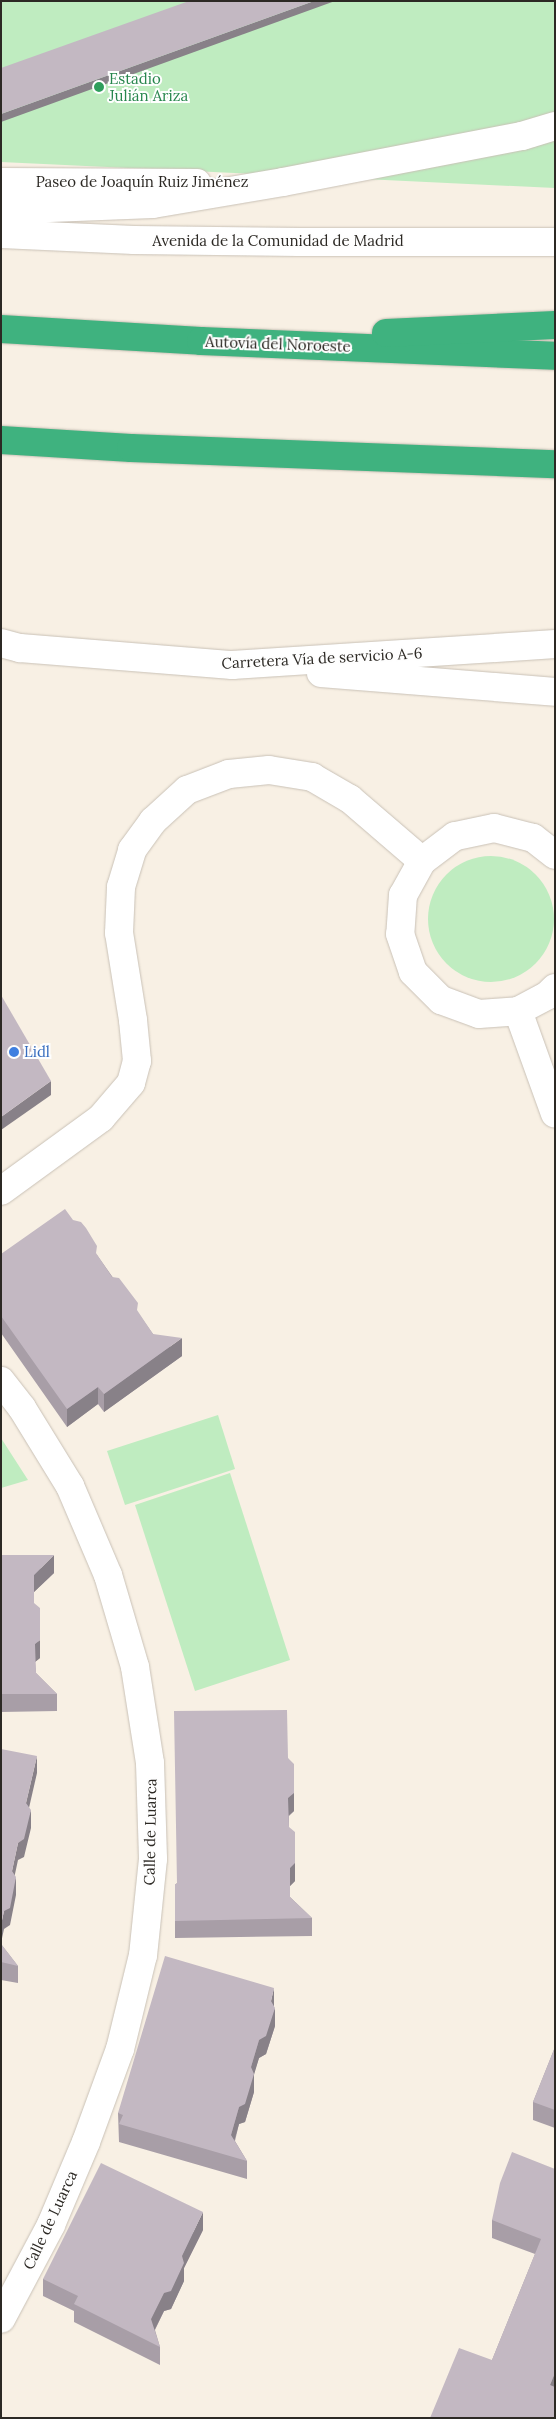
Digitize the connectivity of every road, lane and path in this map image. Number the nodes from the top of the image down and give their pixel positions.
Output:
1 (555, 126) edge
2 (1, 182) edge
3 (283, 182) junction
4 (1, 207) edge
5 (1, 234) edge
6 (555, 242) edge
7 (555, 325) edge
8 (1, 329) edge
9 (201, 341) junction
10 (555, 356) edge
11 (1, 440) edge
12 (555, 464) edge
13 (1, 643) edge
14 (555, 644) edge
15 (232, 665) junction
16 (555, 692) edge
17 (555, 855) edge
18 (422, 860) junction
19 (555, 988) edge
20 (518, 1011) junction
21 (555, 1114) edge
22 (1, 1191) edge
23 (1, 1381) edge
24 (1, 2319) edge

1 - 3 street
2 - 3 street, Paseo de Joaquín Ruiz Jiménez
3 - 4 street
5 - 6 street, Avenida de la Comunidad de Madrid
7 - 9 highway
8 - 9 highway, Autovía del Noroeste
9 - 10 highway, Autovía del Noroeste
11 - 12 highway
13 - 15 street, Carretera Vía de servicio A-6
14 - 15 street, Carretera Vía de servicio A-6
15 - 16 street
17 - 18 street
18 - 20 street
18 - 22 street
19 - 20 street
20 - 21 street
23 - 24 street, Calle de Luarca

